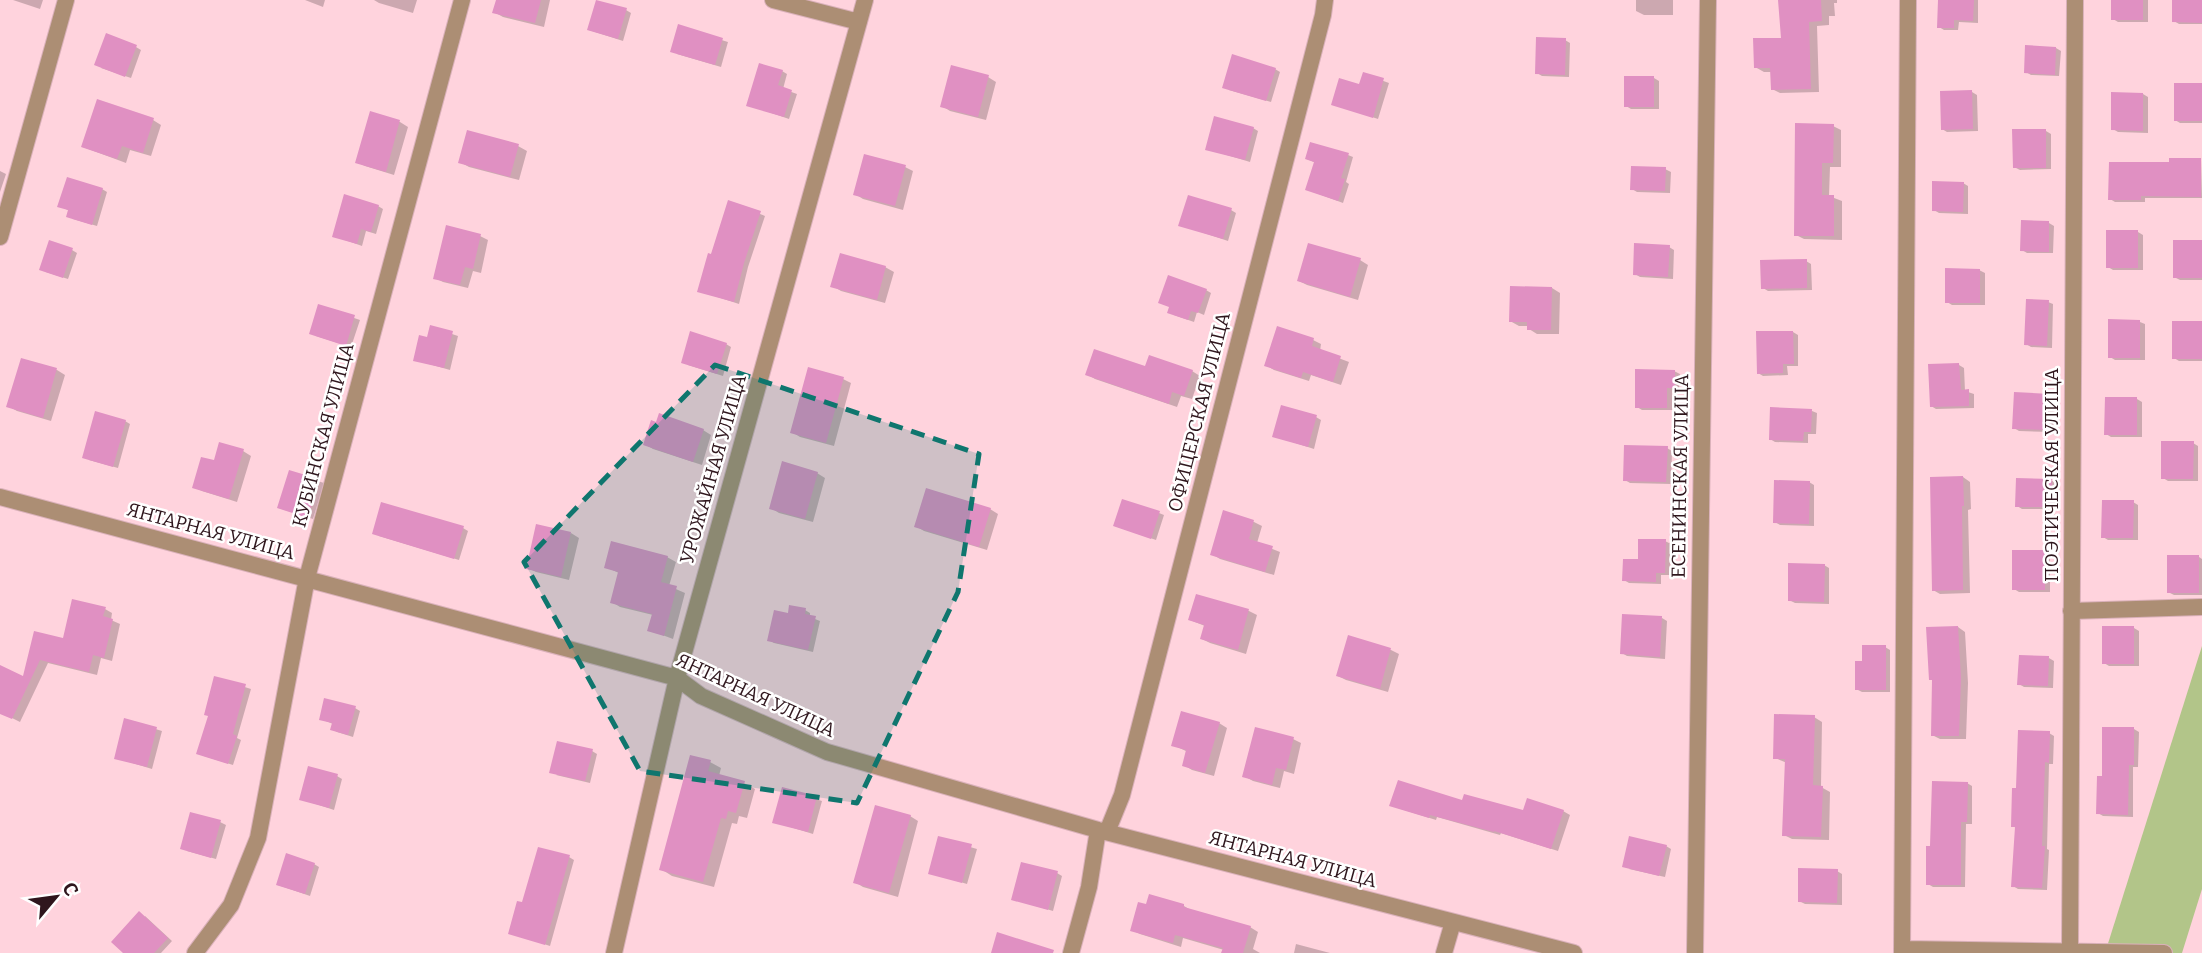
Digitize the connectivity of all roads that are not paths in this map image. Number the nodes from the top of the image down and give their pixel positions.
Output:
1 (66, 0) edge
2 (462, 0) edge
3 (773, 0) edge
4 (865, 0) edge
5 (1325, 0) edge
6 (1708, 0) edge
7 (1908, 0) edge
8 (2076, 0) edge
9 (859, 22) junction
10 (0, 237) edge
11 (0, 497) edge
12 (307, 578) junction
13 (2202, 607) edge
14 (2071, 611) junction
15 (677, 678) junction
16 (1102, 831) junction
17 (1453, 922) junction
18 (1903, 951) edge
19 (2070, 951) junction
20 (195, 953) edge
21 (614, 953) edge
22 (1071, 953) edge
23 (1444, 953) edge
24 (1574, 953) edge
25 (1695, 953) edge
26 (2164, 953) edge

1 - 10 street
2 - 12 street, КУБИНСКАЯ УЛИЦА
3 - 9 street
4 - 9 street, УРОЖАЙНАЯ УЛИЦА
5 - 16 street, ОФИЦЕРСКАЯ УЛИЦА
6 - 25 street, ЕСЕНИНСКАЯ УЛИЦА
7 - 18 street
8 - 14 street, ПОЭТИЧЕСКАЯ УЛИЦА
9 - 15 street, УРОЖАЙНАЯ УЛИЦА
11 - 12 street, ЯНТАРНАЯ УЛИЦА
12 - 15 street, ЯНТАРНАЯ УЛИЦА
12 - 20 street, КУБИНСКАЯ УЛИЦА
13 - 14 street
14 - 19 street, ПОЭТИЧЕСКАЯ УЛИЦА
15 - 16 street, ЯНТАРНАЯ УЛИЦА
15 - 21 street, УРОЖАЙНАЯ УЛИЦА
16 - 17 street, ЯНТАРНАЯ УЛИЦА
16 - 22 street, ОФИЦЕРСКАЯ УЛИЦА
17 - 23 street
17 - 24 street, ЯНТАРНАЯ УЛИЦА
18 - 19 street
19 - 26 street

